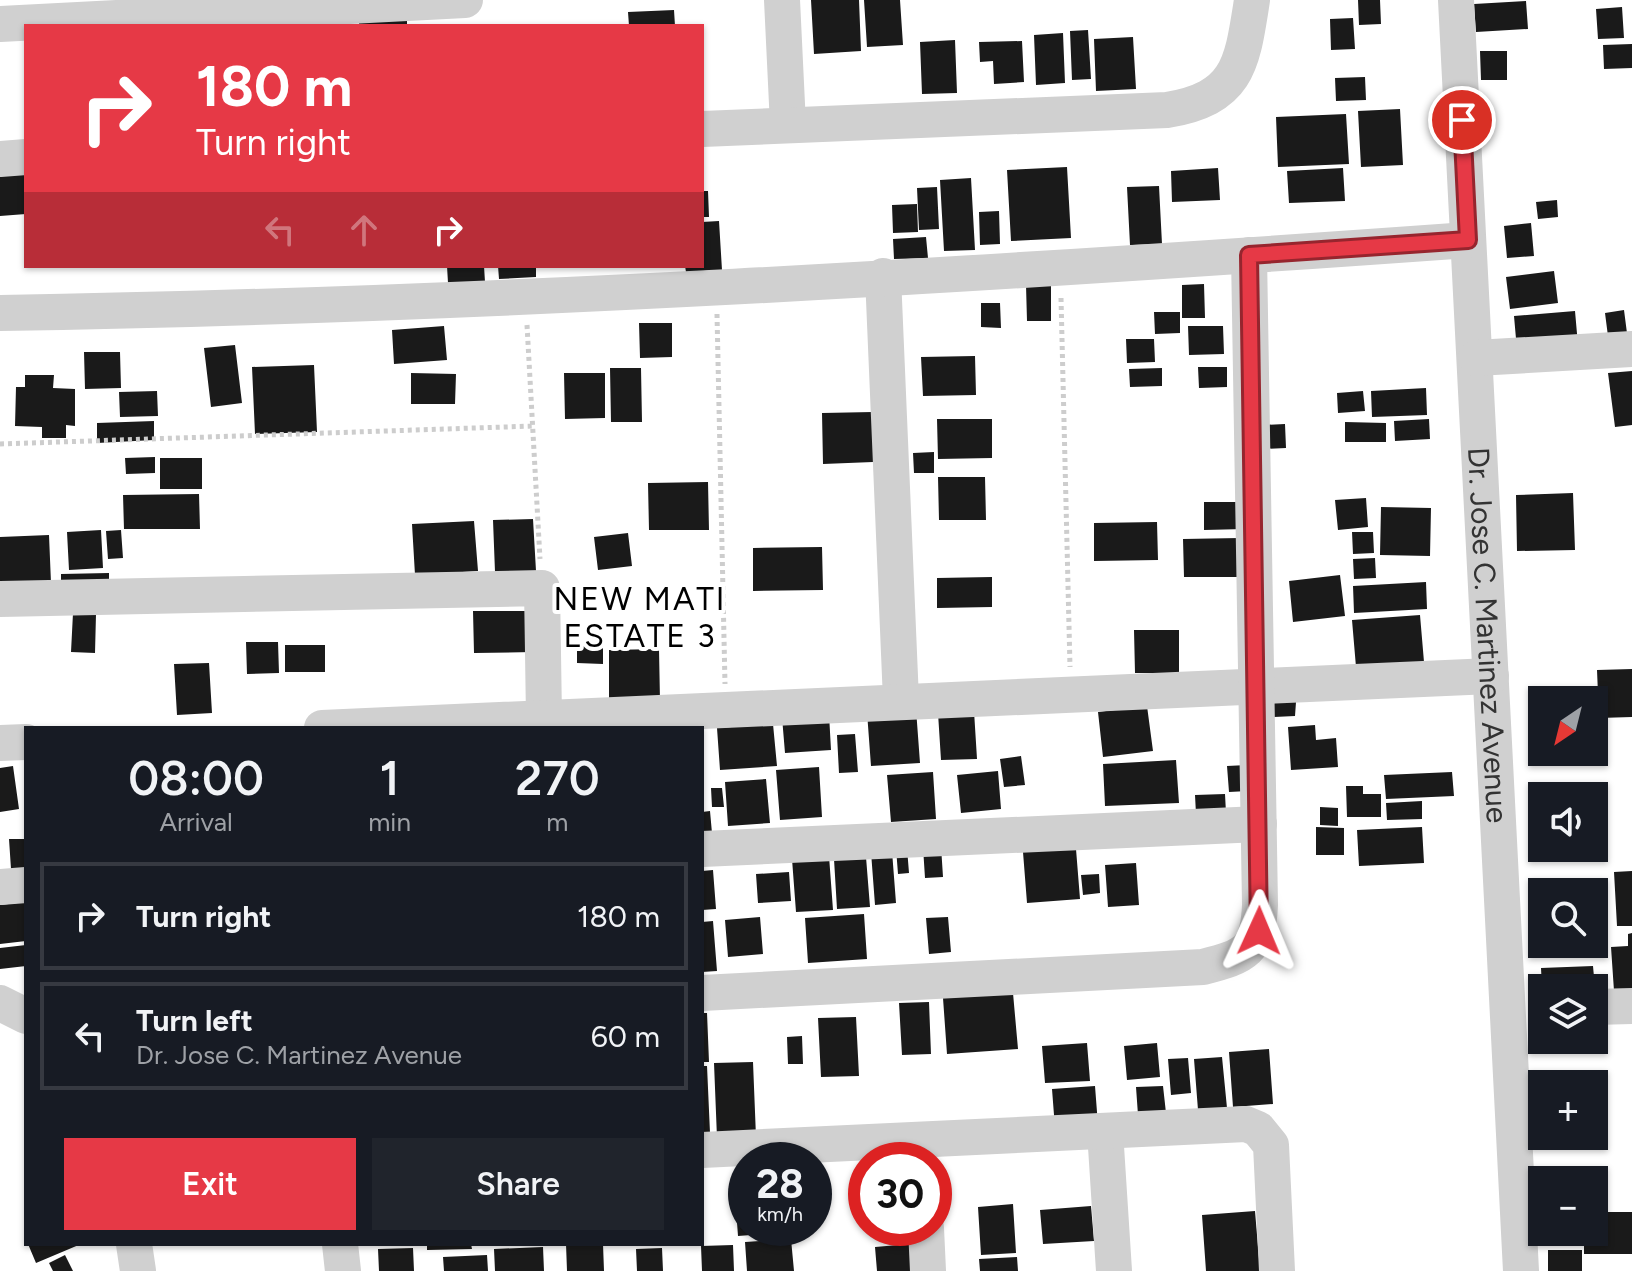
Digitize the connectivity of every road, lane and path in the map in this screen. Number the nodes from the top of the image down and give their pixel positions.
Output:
1 (465, 0) edge
2 (782, 0) edge
3 (1252, 0) edge
4 (1456, 0) edge
5 (183, 8) edge
6 (0, 24) edge
7 (788, 125) junction
8 (704, 129) edge
9 (24, 157) edge
10 (0, 159) edge
11 (1468, 240) junction
12 (1249, 255) junction
13 (1060, 266) junction
14 (883, 276) junction
15 (716, 290) junction
16 (525, 296) junction
17 (0, 313) edge
18 (1632, 349) edge
19 (1476, 358) junction
20 (534, 426) junction
21 (0, 444) edge
22 (542, 588) junction
23 (0, 599) edge
24 (1491, 676) junction
25 (1256, 684) junction
26 (1070, 692) junction
27 (901, 700) junction
28 (726, 709) junction
29 (544, 718) junction
30 (366, 726) edge
31 (24, 742) edge
32 (0, 743) edge
33 (1259, 824) junction
34 (704, 849) edge
35 (24, 885) edge
36 (0, 887) edge
37 (704, 993) edge
38 (0, 1003) edge
39 (1632, 1006) edge
40 (1608, 1007) edge
41 (1526, 1009) edge
42 (24, 1015) edge
43 (1105, 1131) junction
44 (952, 1147) edge
45 (704, 1150) edge
46 (848, 1150) edge
47 (134, 1246) edge
48 (340, 1246) edge
49 (927, 1246) edge
50 (138, 1271) edge
51 (343, 1271) edge
52 (928, 1271) edge
53 (1114, 1271) edge
54 (1277, 1271) edge
55 (1521, 1271) edge

1 - 5 street
2 - 7 street
3 - 7 street
4 - 11 street, Dr. Jose C. Martinez Avenue
5 - 6 street
7 - 8 street
9 - 10 street
11 - 12 street
11 - 19 street, Dr. Jose C. Martinez Avenue
12 - 13 street
12 - 25 street
13 - 14 street
13 - 26 path
14 - 15 street
14 - 27 street
15 - 16 street
15 - 28 path
16 - 17 street
16 - 20 path
18 - 19 street
19 - 24 street, Dr. Jose C. Martinez Avenue
20 - 21 path
20 - 22 path
22 - 23 street
22 - 29 street
24 - 25 street
24 - 41 street, Dr. Jose C. Martinez Avenue
25 - 26 street
25 - 33 street
26 - 27 street
27 - 28 street
28 - 29 street
29 - 30 street
31 - 32 street
33 - 34 street
33 - 37 street
35 - 36 street
38 - 42 street
39 - 40 street
41 - 55 street, Dr. Jose C. Martinez Avenue
43 - 44 street
43 - 53 street
43 - 54 street
45 - 46 street
47 - 50 street
48 - 51 street
49 - 52 street

